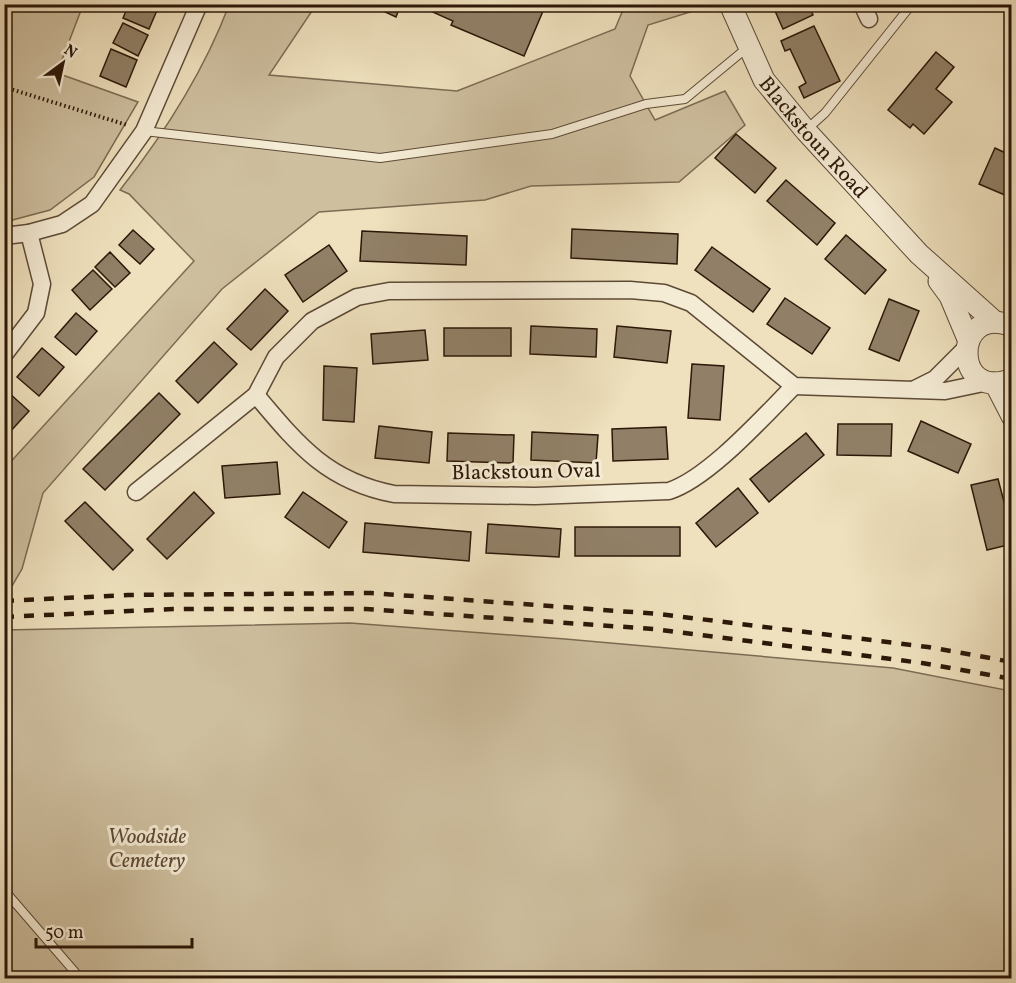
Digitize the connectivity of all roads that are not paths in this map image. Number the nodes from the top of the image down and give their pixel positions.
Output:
1 (199, 4) edge
2 (730, 4) edge
3 (912, 4) edge
4 (749, 47) junction
5 (144, 131) junction
6 (806, 131) junction
7 (29, 233) junction
8 (4, 236) edge
9 (919, 254) junction
10 (1005, 322) edge
11 (967, 344) junction
12 (4, 355) edge
13 (998, 382) edge
14 (794, 386) junction
15 (914, 390) junction
16 (256, 395) junction
17 (1011, 416) edge
18 (136, 492) dead end
19 (4, 890) edge
20 (80, 978) edge

1 - 5 street
2 - 4 street, Blackstoun Road
3 - 6 lane
4 - 5 lane
4 - 6 street, Blackstoun Road
5 - 7 street
6 - 9 street, Blackstoun Road
7 - 8 street
7 - 12 street
9 - 10 street, Blackstoun Road
9 - 11 street, Blackstoun Road
10 - 11 street
11 - 13 street, Blackstoun Road
11 - 15 street
13 - 15 street
13 - 17 street, Blackstoun Road
14 - 15 street
14 - 16 street
14 - 16 street, Blackstoun Oval
16 - 18 street
19 - 20 lane

